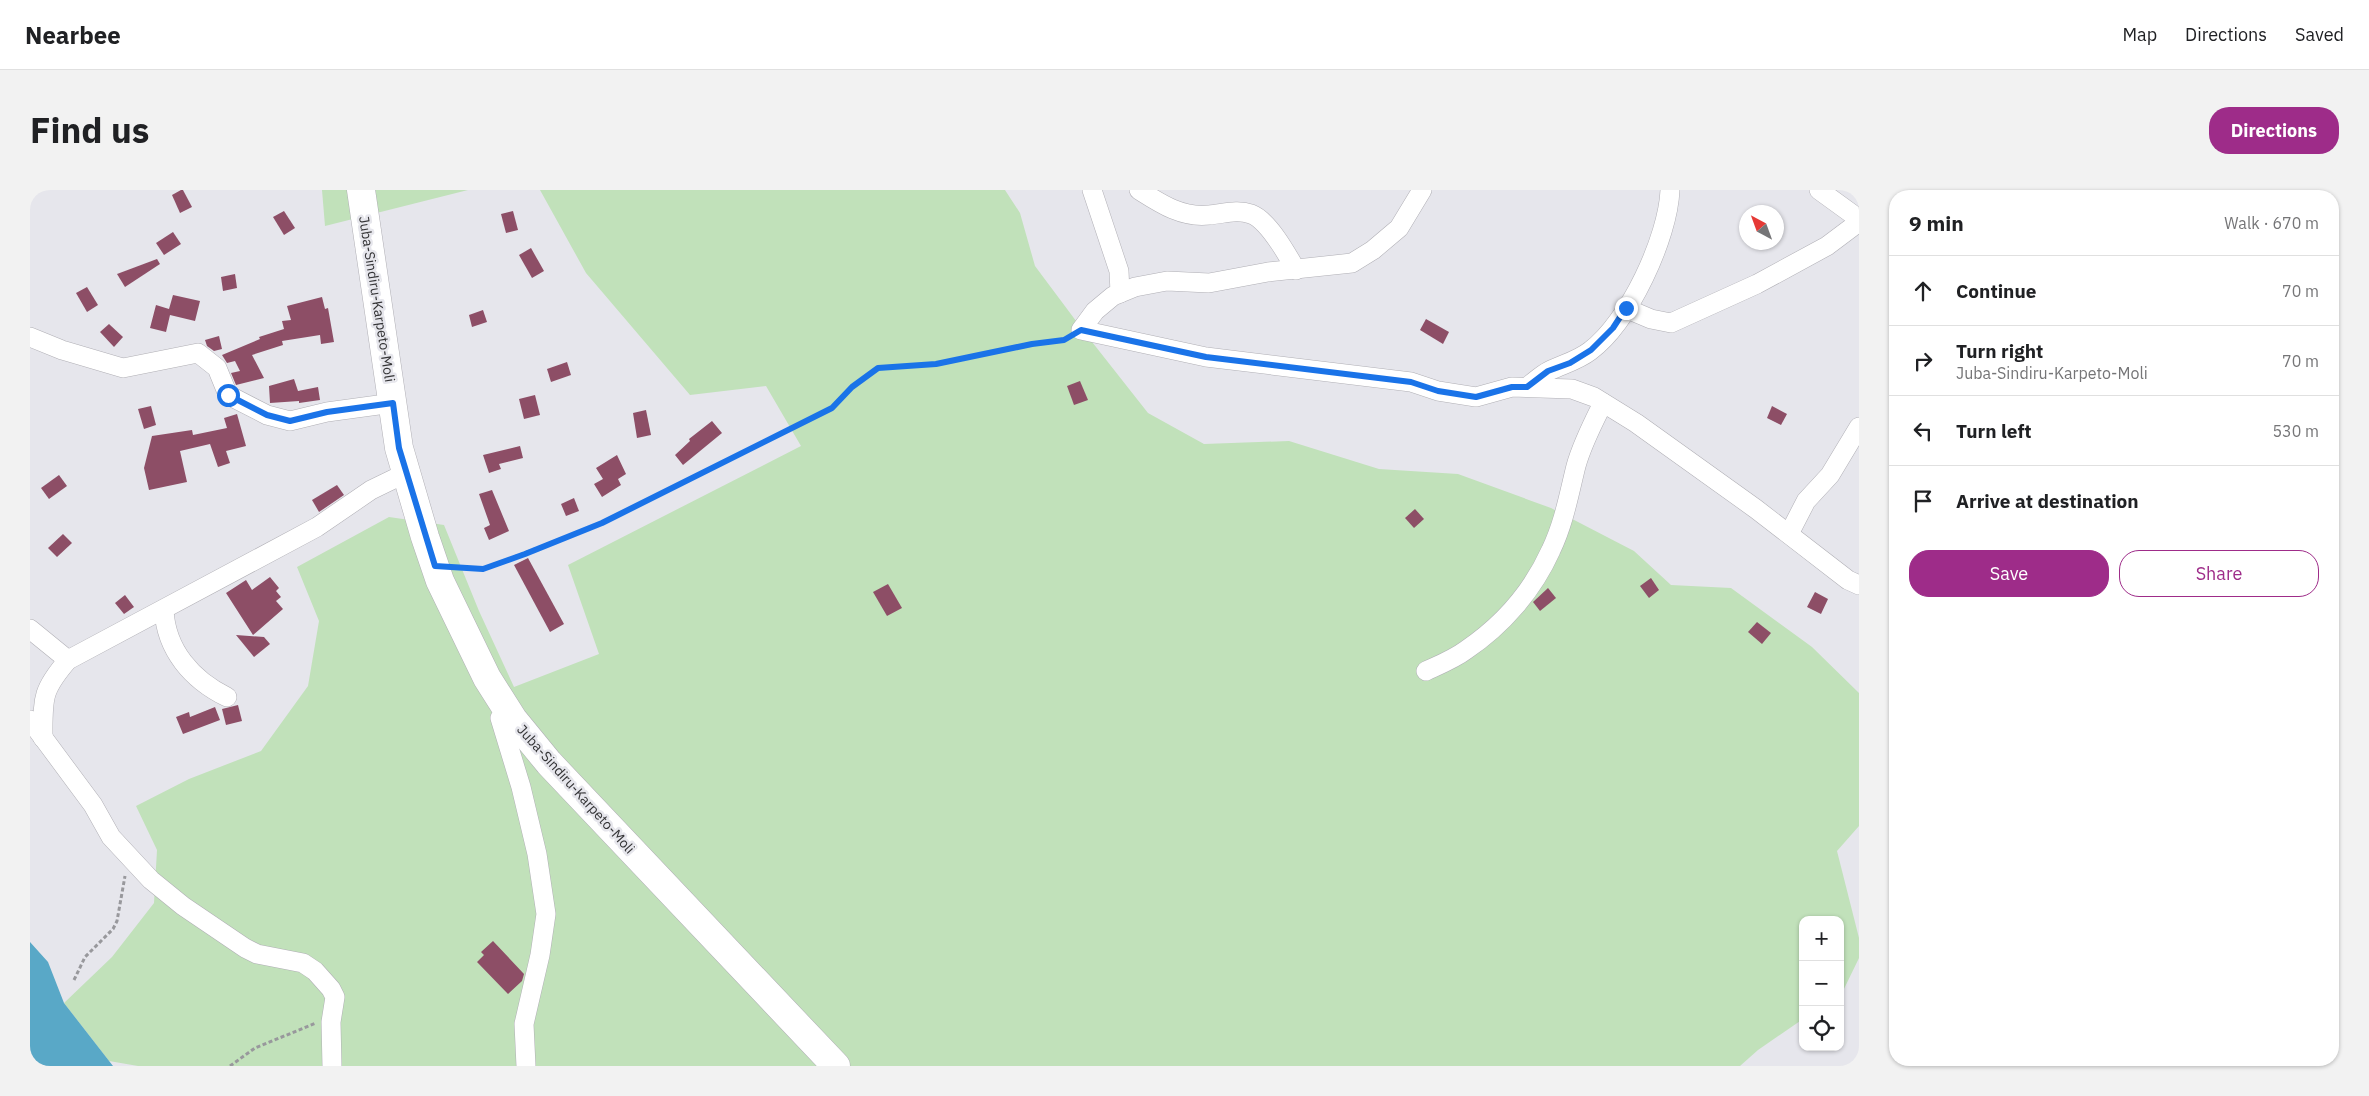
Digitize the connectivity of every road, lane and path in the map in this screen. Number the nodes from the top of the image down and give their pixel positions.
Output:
1 (361, 190) edge
2 (1092, 190) edge
3 (1139, 190) edge
4 (1422, 190) edge
5 (1670, 190) edge
6 (1819, 190) edge
7 (1859, 220) edge
8 (1296, 270) junction
9 (1120, 293) junction
10 (1626, 308) junction
11 (1081, 330) junction
12 (30, 337) edge
13 (1527, 387) junction
14 (393, 403) junction
15 (1603, 403) junction
16 (1859, 427) edge
17 (406, 473) junction
18 (1789, 534) junction
19 (435, 566) junction
20 (1859, 584) edge
21 (164, 610) junction
22 (30, 629) edge
23 (68, 660) junction
24 (1426, 672) dead end
25 (227, 697) dead end
26 (500, 718) dead end
27 (30, 720) edge
28 (43, 738) junction
29 (129, 859) junction
30 (74, 980) dead end
31 (331, 1022) junction
32 (230, 1066) edge
33 (332, 1066) edge
34 (526, 1066) edge
35 (836, 1066) edge

1 - 14 main road, Juba-Sindiru-Karpeto-Moli
2 - 9 street
3 - 8 street
4 - 8 street
5 - 10 street
6 - 7 street
7 - 10 street
8 - 9 street
9 - 11 street
10 - 13 street
11 - 13 street
11 - 19 path
12 - 14 street
13 - 15 street
14 - 17 main road, Juba-Sindiru-Karpeto-Moli
15 - 18 street
15 - 24 street
16 - 18 street
17 - 19 main road, Juba-Sindiru-Karpeto-Moli
17 - 21 street
18 - 20 street
19 - 35 main road, Juba-Sindiru-Karpeto-Moli
21 - 23 street
21 - 25 street
22 - 23 street
23 - 28 street
26 - 34 street
27 - 28 street
28 - 29 street
29 - 30 path
29 - 31 street
31 - 32 path
31 - 33 street

